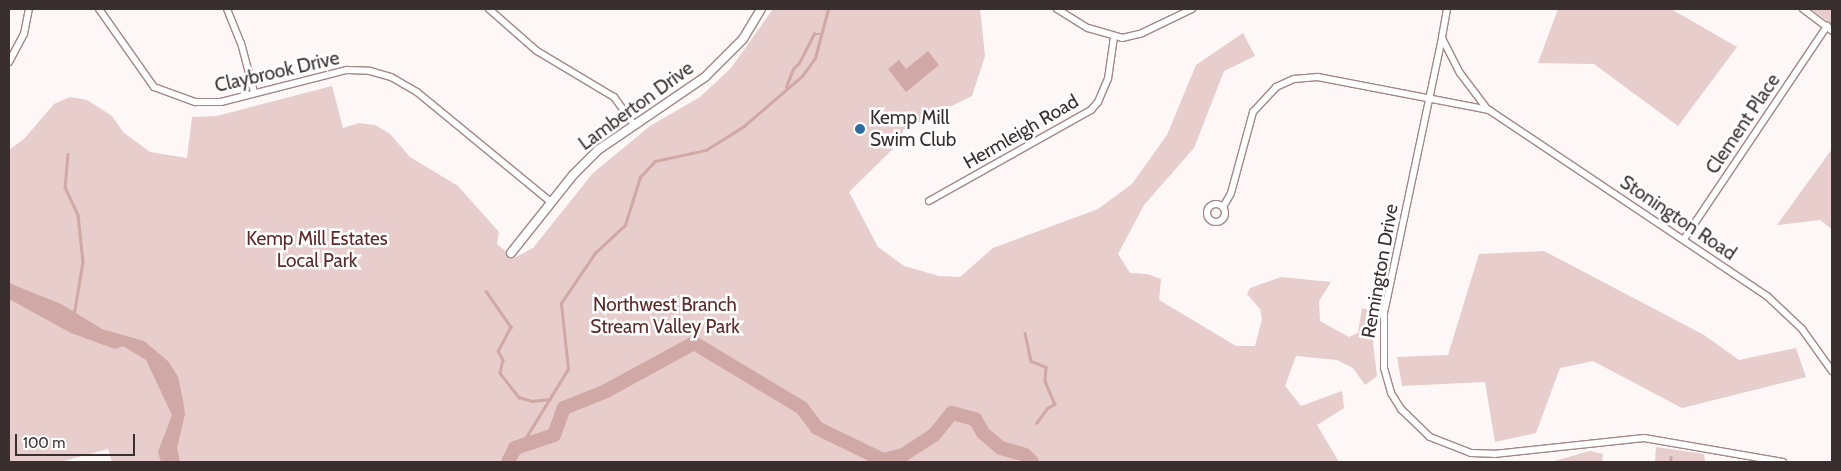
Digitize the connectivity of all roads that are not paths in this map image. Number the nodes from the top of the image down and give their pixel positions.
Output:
1 (29, 9) edge
2 (99, 9) edge
3 (227, 9) edge
4 (489, 9) edge
5 (762, 9) edge
6 (1056, 9) edge
7 (1192, 9) edge
8 (1448, 9) edge
9 (1803, 9) edge
10 (1829, 28) edge
11 (1114, 37) junction
12 (1442, 38) junction
13 (9, 62) edge
14 (254, 92) junction
15 (1429, 98) junction
16 (1489, 110) junction
17 (634, 123) junction
18 (929, 201) dead end
19 (550, 202) junction
20 (1223, 207) dead end
21 (1684, 239) junction
22 (511, 253) dead end
23 (1832, 371) edge
24 (1783, 462) edge

1 - 13 street
2 - 14 street, Claybrook Drive
3 - 14 street
4 - 17 street
5 - 17 street, Lamberton Drive
6 - 11 street
7 - 11 street
8 - 12 street
9 - 10 street
10 - 21 street, Clement Place
11 - 18 street, Hermleigh Road
12 - 15 street, Remington Drive
12 - 16 street, Stonington Road
14 - 19 street, Claybrook Drive
15 - 16 street, Stonington Road
15 - 20 street, Stonington Road
15 - 24 street, Remington Drive
16 - 21 street, Stonington Road
17 - 19 street, Lamberton Drive
19 - 22 street, Lamberton Drive
21 - 23 street, Stonington Road

